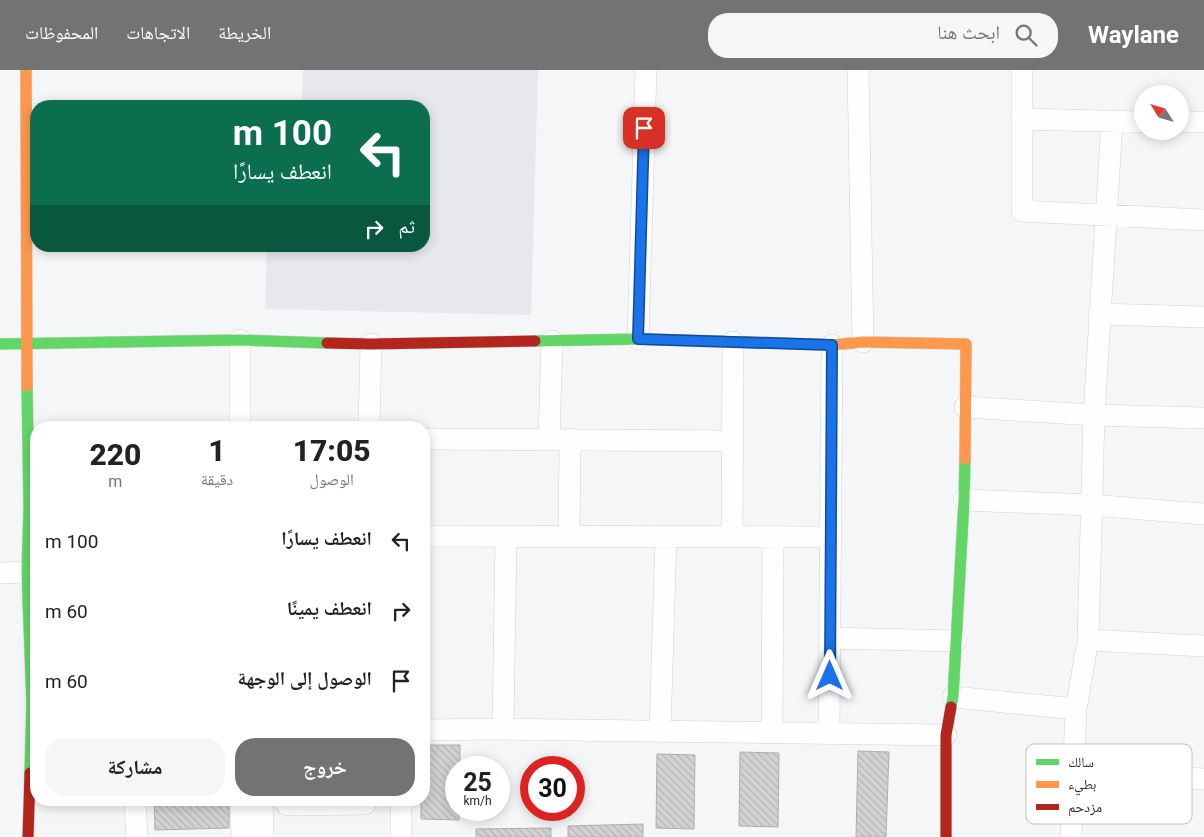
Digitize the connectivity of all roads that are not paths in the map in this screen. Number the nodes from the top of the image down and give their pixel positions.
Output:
1 (26, 70) edge
2 (646, 70) edge
3 (858, 70) edge
4 (1022, 70) edge
5 (1022, 120) junction
6 (1112, 122) junction
7 (1134, 122) edge
8 (1189, 122) edge
9 (1204, 122) edge
10 (1105, 216) junction
11 (1204, 220) edge
12 (1099, 314) junction
13 (1204, 317) edge
14 (638, 339) junction
15 (240, 340) junction
16 (552, 341) junction
17 (733, 342) junction
18 (863, 342) junction
19 (0, 344) edge
20 (26, 344) junction
21 (370, 344) junction
22 (832, 345) junction
23 (965, 407) junction
24 (1094, 415) junction
25 (1204, 418) edge
26 (240, 421) edge
27 (370, 421) edge
28 (430, 438) edge
29 (559, 439) junction
30 (733, 441) junction
31 (30, 453) edge
32 (964, 500) junction
33 (1091, 505) junction
34 (1204, 514) edge
35 (30, 534) edge
36 (430, 536) edge
37 (506, 536) junction
38 (569, 537) junction
39 (666, 537) junction
40 (732, 537) junction
41 (773, 537) junction
42 (830, 537) junction
43 (27, 572) junction
44 (0, 573) edge
45 (30, 628) edge
46 (830, 638) junction
47 (1088, 640) junction
48 (956, 641) junction
49 (1204, 646) edge
50 (953, 697) junction
51 (1076, 708) junction
52 (503, 729) junction
53 (430, 730) edge
54 (660, 731) junction
55 (772, 732) junction
56 (829, 733) junction
57 (946, 735) junction
58 (1075, 744) edge
59 (31, 806) edge
60 (135, 806) edge
61 (241, 806) edge
62 (262, 806) edge
63 (401, 806) edge
64 (1072, 824) edge
65 (28, 837) edge
66 (137, 837) edge
67 (242, 837) edge
68 (264, 837) edge
69 (401, 837) edge
70 (946, 837) edge
71 (1071, 837) edge

1 - 20 street
2 - 14 street
3 - 18 street
4 - 5 street
5 - 6 street
5 - 10 street
6 - 7 street
6 - 10 street
8 - 9 street
10 - 11 street
10 - 12 street
12 - 13 street
12 - 24 street
14 - 16 street
14 - 17 street
15 - 20 street
15 - 21 street
15 - 26 street
16 - 21 street
16 - 29 street
17 - 22 street
17 - 30 street
18 - 22 street
18 - 23 street
19 - 20 street
20 - 31 street
21 - 27 street
22 - 42 street
23 - 24 street
23 - 32 street
24 - 25 street
24 - 33 street
28 - 29 street
29 - 30 street
29 - 38 street
30 - 40 street
32 - 33 street
32 - 48 street
33 - 34 street
33 - 47 street
35 - 43 street
36 - 37 street
37 - 38 street
37 - 52 street
38 - 39 street
39 - 40 street
39 - 54 street
40 - 41 street
41 - 42 street
41 - 55 street
42 - 46 street
43 - 44 street
43 - 45 street
46 - 48 street
46 - 56 street
47 - 49 street
47 - 51 street
48 - 50 street
50 - 51 street
50 - 57 street
51 - 58 street
52 - 53 street
52 - 54 street
54 - 55 street
55 - 56 street
56 - 57 street
57 - 70 street
59 - 65 street
60 - 66 street
61 - 67 street
62 - 68 street
63 - 69 street
64 - 71 street

